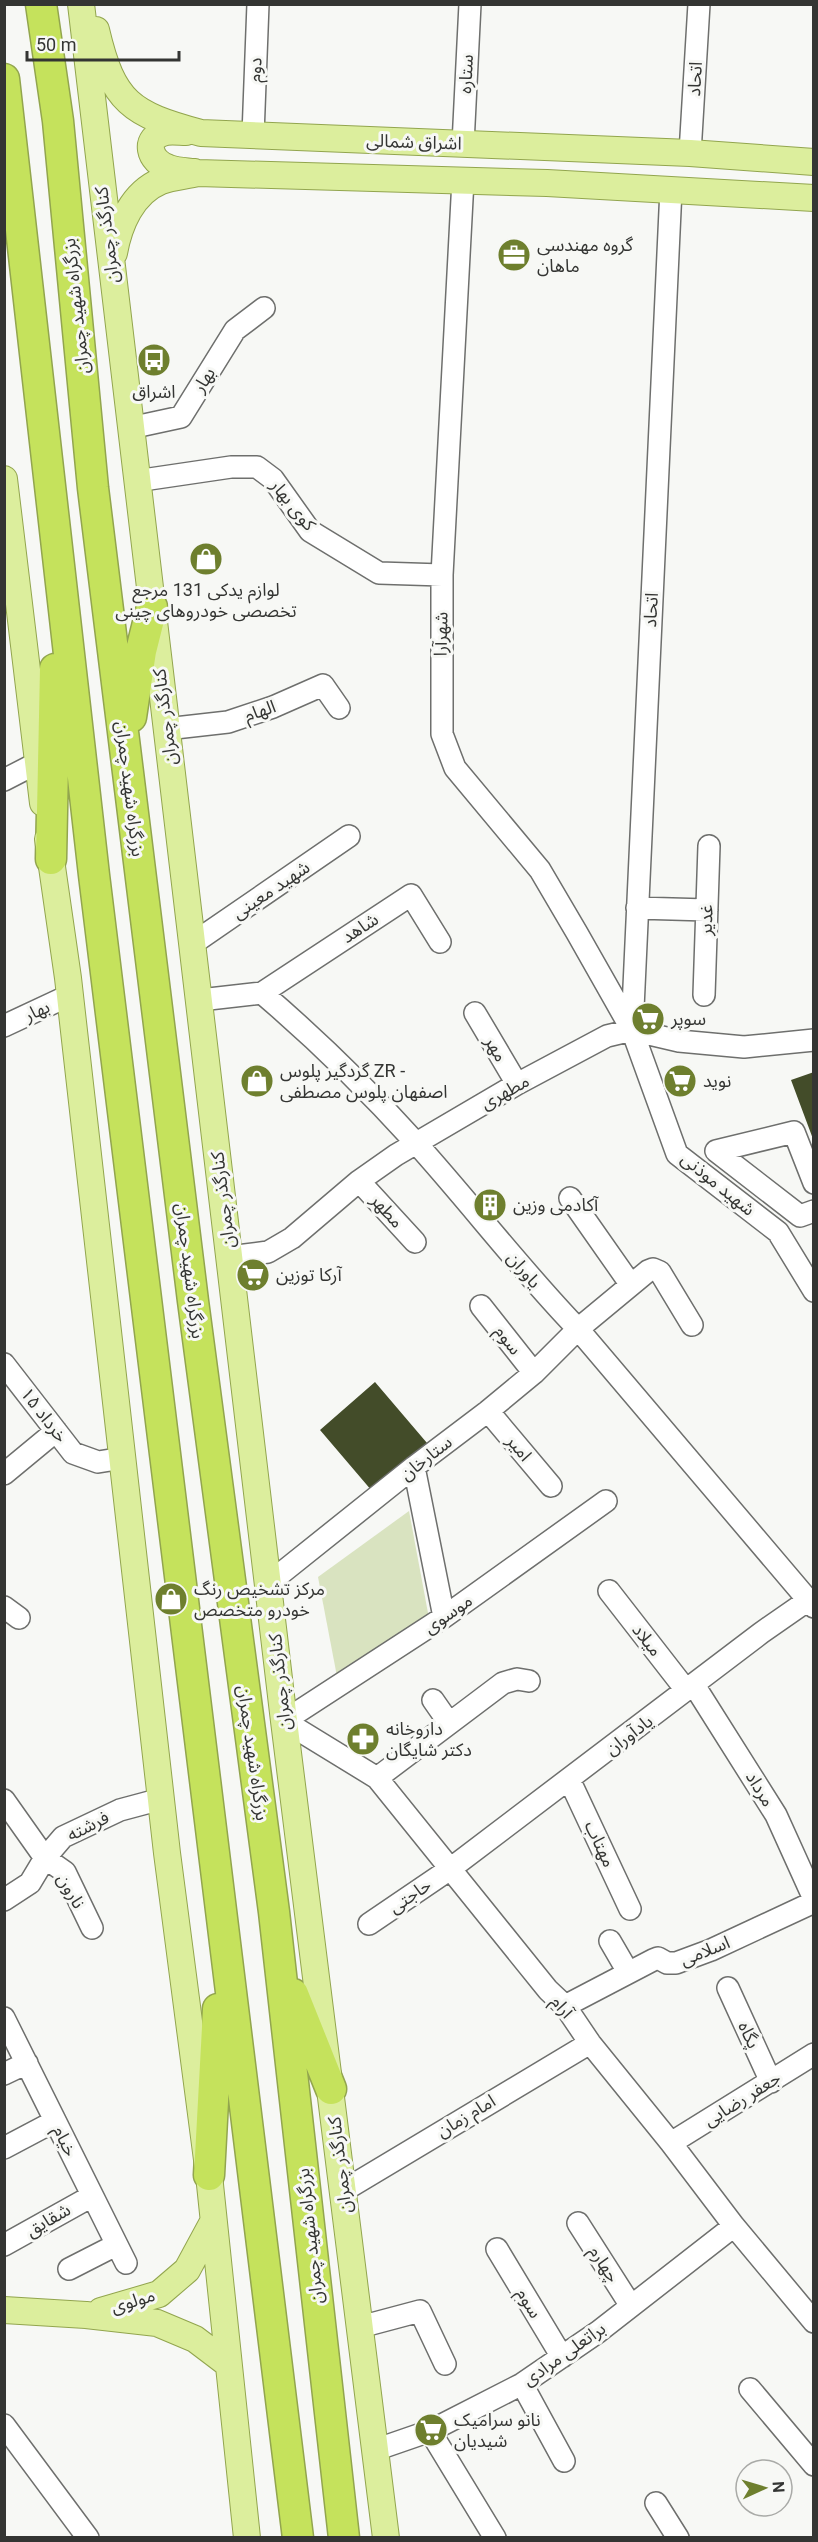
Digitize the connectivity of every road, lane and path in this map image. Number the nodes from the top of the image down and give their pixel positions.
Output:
1 (41, 4) edge
2 (81, 4) edge
3 (90, 4) edge
4 (258, 4) edge
5 (470, 4) edge
6 (699, 4) edge
7 (4, 79) edge
8 (201, 133) junction
9 (253, 135) junction
10 (463, 144) junction
11 (690, 153) junction
12 (813, 162) edge
13 (198, 173) junction
14 (463, 180) junction
15 (671, 189) junction
16 (813, 198) edge
17 (4, 203) edge
18 (26, 258) junction
19 (111, 274) junction
20 (264, 308) dead end
21 (130, 428) junction
22 (4, 479) edge
23 (136, 481) junction
24 (58, 549) junction
25 (442, 575) junction
26 (152, 607) junction
27 (339, 708) dead end
28 (166, 729) junction
29 (126, 752) junction
30 (37, 763) junction
31 (4, 780) edge
32 (349, 836) dead end
33 (709, 846) dead end
34 (51, 859) junction
35 (637, 908) junction
36 (707, 910) junction
37 (440, 942) dead end
38 (192, 944) junction
39 (262, 993) junction
40 (704, 995) dead end
41 (70, 996) junction
42 (200, 1000) junction
43 (475, 1013) dead end
44 (4, 1026) edge
45 (632, 1030) junction
46 (813, 1040) edge
47 (517, 1084) junction
48 (415, 1143) junction
49 (359, 1180) junction
50 (813, 1183) edge
51 (570, 1198) dead end
52 (813, 1211) edge
53 (415, 1242) dead end
54 (229, 1257) junction
55 (631, 1286) junction
56 (813, 1291) edge
57 (481, 1306) dead end
58 (692, 1325) dead end
59 (578, 1329) junction
60 (4, 1364) edge
61 (534, 1372) junction
62 (488, 1411) junction
63 (56, 1431) junction
64 (123, 1458) junction
65 (414, 1467) junction
66 (4, 1474) edge
67 (551, 1486) dead end
68 (606, 1500) dead end
69 (269, 1583) junction
70 (609, 1591) dead end
71 (810, 1604) edge
72 (444, 1617) junction
73 (529, 1681) dead end
74 (690, 1687) junction
75 (433, 1700) dead end
76 (284, 1721) junction
77 (449, 1723) junction
78 (377, 1778) junction
79 (569, 1779) junction
80 (161, 1799) junction
81 (4, 1800) edge
82 (45, 1858) junction
83 (450, 1869) junction
84 (4, 1900) edge
85 (813, 1900) edge
86 (630, 1909) dead end
87 (221, 1919) junction
88 (369, 1924) dead end
89 (92, 1928) dead end
90 (610, 1941) dead end
91 (279, 1961) junction
92 (628, 1972) junction
93 (728, 1988) dead end
94 (566, 2006) junction
95 (4, 2018) edge
96 (590, 2043) junction
97 (813, 2054) edge
98 (27, 2063) junction
99 (4, 2074) edge
100 (771, 2082) junction
101 (331, 2089) junction
102 (56, 2121) junction
103 (671, 2143) junction
104 (4, 2148) edge
105 (209, 2175) junction
106 (343, 2191) junction
107 (92, 2196) junction
108 (213, 2220) junction
109 (578, 2223) dead end
110 (734, 2226) junction
111 (4, 2245) edge
112 (497, 2249) dead end
113 (69, 2269) dead end
114 (631, 2306) junction
115 (4, 2310) edge
116 (810, 2310) edge
117 (86, 2315) junction
118 (360, 2327) junction
119 (562, 2357) junction
120 (228, 2364) junction
121 (445, 2364) dead end
122 (522, 2384) junction
123 (750, 2389) dead end
124 (4, 2425) edge
125 (430, 2432) junction
126 (375, 2450) junction
127 (564, 2461) dead end
128 (813, 2465) edge
129 (656, 2503) dead end
130 (88, 2538) edge
131 (247, 2538) edge
132 (298, 2538) edge
133 (344, 2538) edge
134 (386, 2538) edge
135 (495, 2538) edge
136 (678, 2538) edge

1 - 29 highway, بزرگراه شهید چمران
2 - 19 main road, کنارگذر چمران
3 - 8 main road, اشراق شمالی
4 - 9 street, دوم
5 - 10 street, ستاره
6 - 11 street, اتحاد
7 - 18 highway
8 - 9 main road, اشراق شمالی
8 - 13 main road
9 - 10 main road, اشراق شمالی
10 - 11 main road, اشراق شمالی
11 - 12 main road, اشراق شمالی
13 - 14 main road, اشراق شمالی
13 - 19 main road, اشراق شمالی
14 - 15 main road, اشراق شمالی
14 - 25 street, شهرآرا
15 - 16 main road, اشراق شمالی
15 - 35 street, اتحاد
17 - 18 main road
18 - 24 highway
19 - 21 main road, کنارگذر چمران
20 - 21 street, بهار
21 - 23 main road, کنارگذر چمران
22 - 30 main road
23 - 25 street, کوی بهار
23 - 26 main road, کنارگذر چمران
24 - 34 highway
24 - 87 highway
25 - 45 street, شهرآرا
26 - 28 main road, کنارگذر چمران
26 - 29 highway
27 - 28 street, الهام
28 - 38 main road, کنارگذر چمران
29 - 91 highway, بزرگراه شهید چمران
30 - 31 street
30 - 34 main road
32 - 38 street, شهید معینی
33 - 36 street, غدیر
34 - 41 main road
35 - 36 street
35 - 45 street, اتحاد
36 - 40 street, غدیر
37 - 39 street, شاهد
38 - 42 main road, کنارگذر چمران
39 - 42 street
39 - 48 street, یاوران
41 - 44 street, بهار
41 - 64 main road
42 - 54 main road, کنارگذر چمران
43 - 47 street, مهر
45 - 46 street, مطهری
45 - 47 street, مطهری
45 - 56 street, شهید موذنی
47 - 48 street, مطهری
48 - 49 street, مطهری
48 - 59 street, یاوران
49 - 53 street, مطهر
49 - 54 street, مطهری
50 - 52 street
51 - 55 street
54 - 69 main road, کنارگذر چمران
55 - 58 street, ستارخان
55 - 59 street, ستارخان
57 - 61 street, سوم
59 - 61 street, ستارخان
59 - 71 street, یاوران
60 - 63 street, ۱۵ خرداد
61 - 62 street, ستارخان
62 - 65 street, ستارخان
62 - 67 street, امیر
63 - 64 street, ۱۵ خرداد
63 - 66 street
64 - 80 main road
65 - 69 street, ستارخان
65 - 72 street
68 - 72 street, موسوی
69 - 76 main road, کنارگذر چمران
70 - 74 street, میلاد
71 - 74 street, یادآوران
72 - 76 street, موسوی
73 - 77 street
74 - 79 street, یادآوران
74 - 85 street, مرداد
75 - 77 street
76 - 78 street, آرام
76 - 101 main road, کنارگذر چمران
77 - 78 street
78 - 83 street, آرام
79 - 83 street, یادآوران
79 - 86 street, مهتاب
80 - 82 street, فرشته
80 - 105 main road
81 - 82 street
82 - 84 street, فرشته
82 - 89 street, نارون
83 - 88 street, حاجتی
83 - 94 street, آرام
85 - 92 street, اسلامی
87 - 105 highway
87 - 132 highway
90 - 92 street
91 - 101 highway
91 - 133 highway, بزرگراه شهید چمران
92 - 94 street, اسلامی
93 - 100 street, پگاه
94 - 96 street, آرام
95 - 98 street, خیام
96 - 103 street, آرام
96 - 106 street, امام زمان
97 - 100 street, جعفر رضایی
98 - 99 street
98 - 102 street, خیام
100 - 103 street, جعفر رضایی
101 - 106 main road, کنارگذر چمران
102 - 104 street
102 - 107 street, خیام
103 - 110 street, آرام
105 - 108 main road
106 - 118 main road, کنارگذر چمران
107 - 111 street, شقایق
107 - 113 street, خیام
108 - 117 main road, مولوی
108 - 120 main road
109 - 114 street, چهارم
110 - 114 street, براتعلی مرادی
110 - 116 street, آرام
112 - 119 street, سوم
114 - 119 street, براتعلی مرادی
115 - 117 main road, مولوی
117 - 120 main road, مولوی
118 - 121 street
118 - 126 main road, کنارگذر چمران
119 - 122 street, براتعلی مرادی
120 - 131 main road
122 - 125 street, براتعلی مرادی
122 - 127 street
123 - 128 street
124 - 130 street
125 - 126 street, براتعلی مرادی
125 - 135 street
126 - 134 main road, کنارگذر چمران
129 - 136 street

